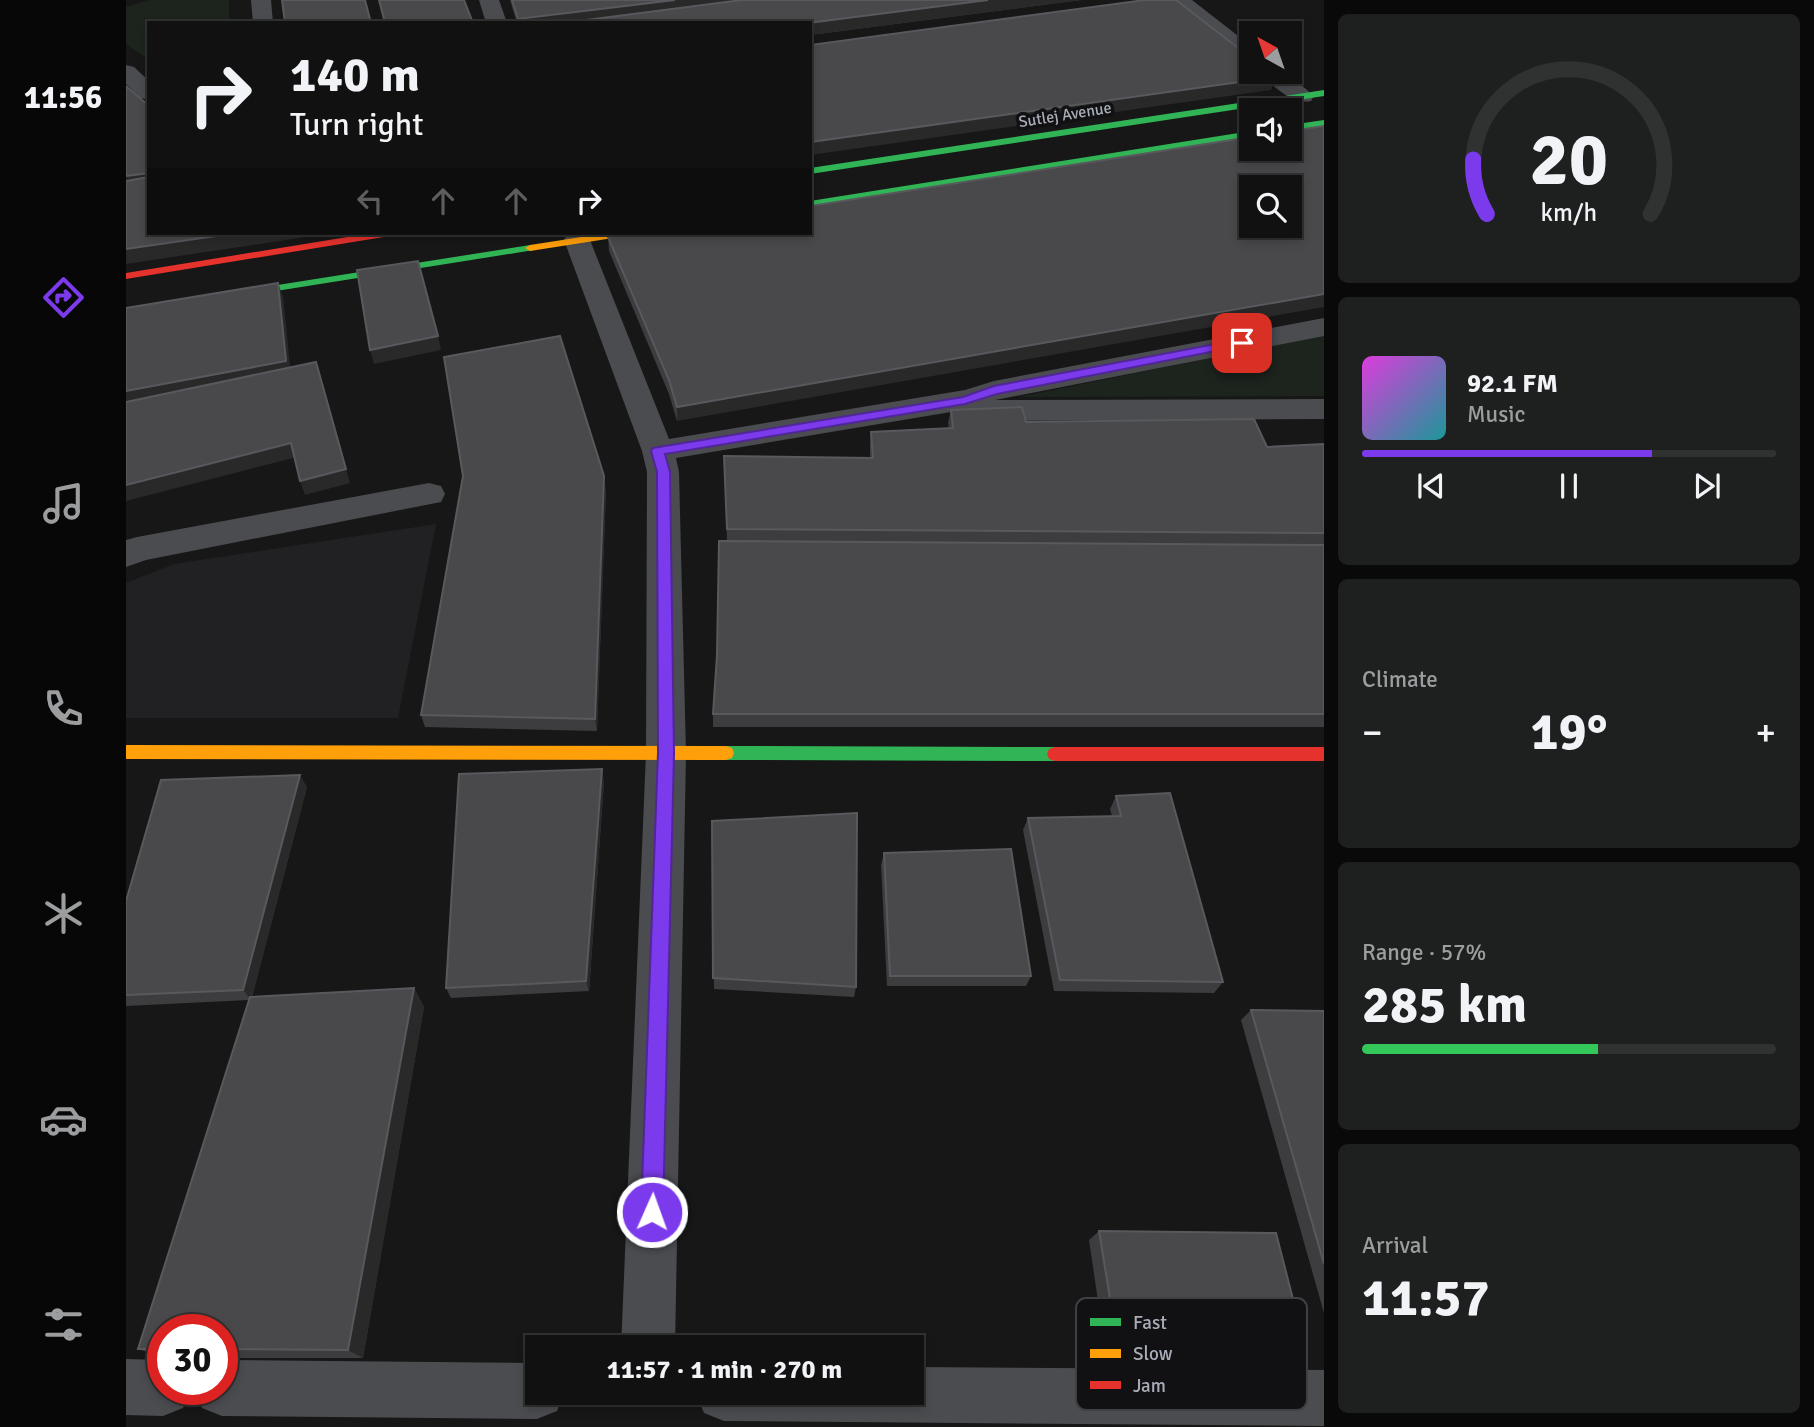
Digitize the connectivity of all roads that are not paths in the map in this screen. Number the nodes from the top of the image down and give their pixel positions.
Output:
1 (261, 0) edge
2 (489, 0) edge
3 (1179, 0) edge
4 (263, 21) edge
5 (496, 21) edge
6 (1239, 47) edge
7 (126, 72) edge
8 (1295, 84) edge
9 (147, 91) edge
10 (1314, 94) edge
11 (1324, 123) edge
12 (1302, 126) edge
13 (1239, 136) edge
14 (907, 158) junction
15 (812, 171) edge
16 (925, 187) junction
17 (812, 204) edge
18 (378, 235) edge
19 (612, 235) edge
20 (577, 240) junction
21 (126, 276) edge
22 (126, 312) edge
23 (1324, 327) edge
24 (965, 400) junction
25 (1324, 410) edge
26 (658, 451) junction
27 (429, 494) dead end
28 (126, 555) edge
29 (126, 752) edge
30 (666, 753) junction
31 (1324, 754) edge
32 (648, 1335) edge
33 (126, 1387) edge
34 (147, 1388) edge
35 (238, 1388) edge
36 (525, 1391) edge
37 (924, 1395) edge
38 (1076, 1396) edge

1 - 4 street
2 - 5 street
3 - 6 street
7 - 9 street
8 - 10 street
10 - 14 street, Sutlej Avenue
11 - 12 street
13 - 16 street
14 - 15 street, Sutlej Avenue
14 - 16 street
16 - 17 street
18 - 21 street
19 - 20 street
20 - 22 street
20 - 26 street
23 - 24 street
24 - 25 street
24 - 26 street
26 - 30 street
27 - 28 street
29 - 30 street
30 - 31 street
30 - 32 street
33 - 34 street
35 - 36 street
37 - 38 street

